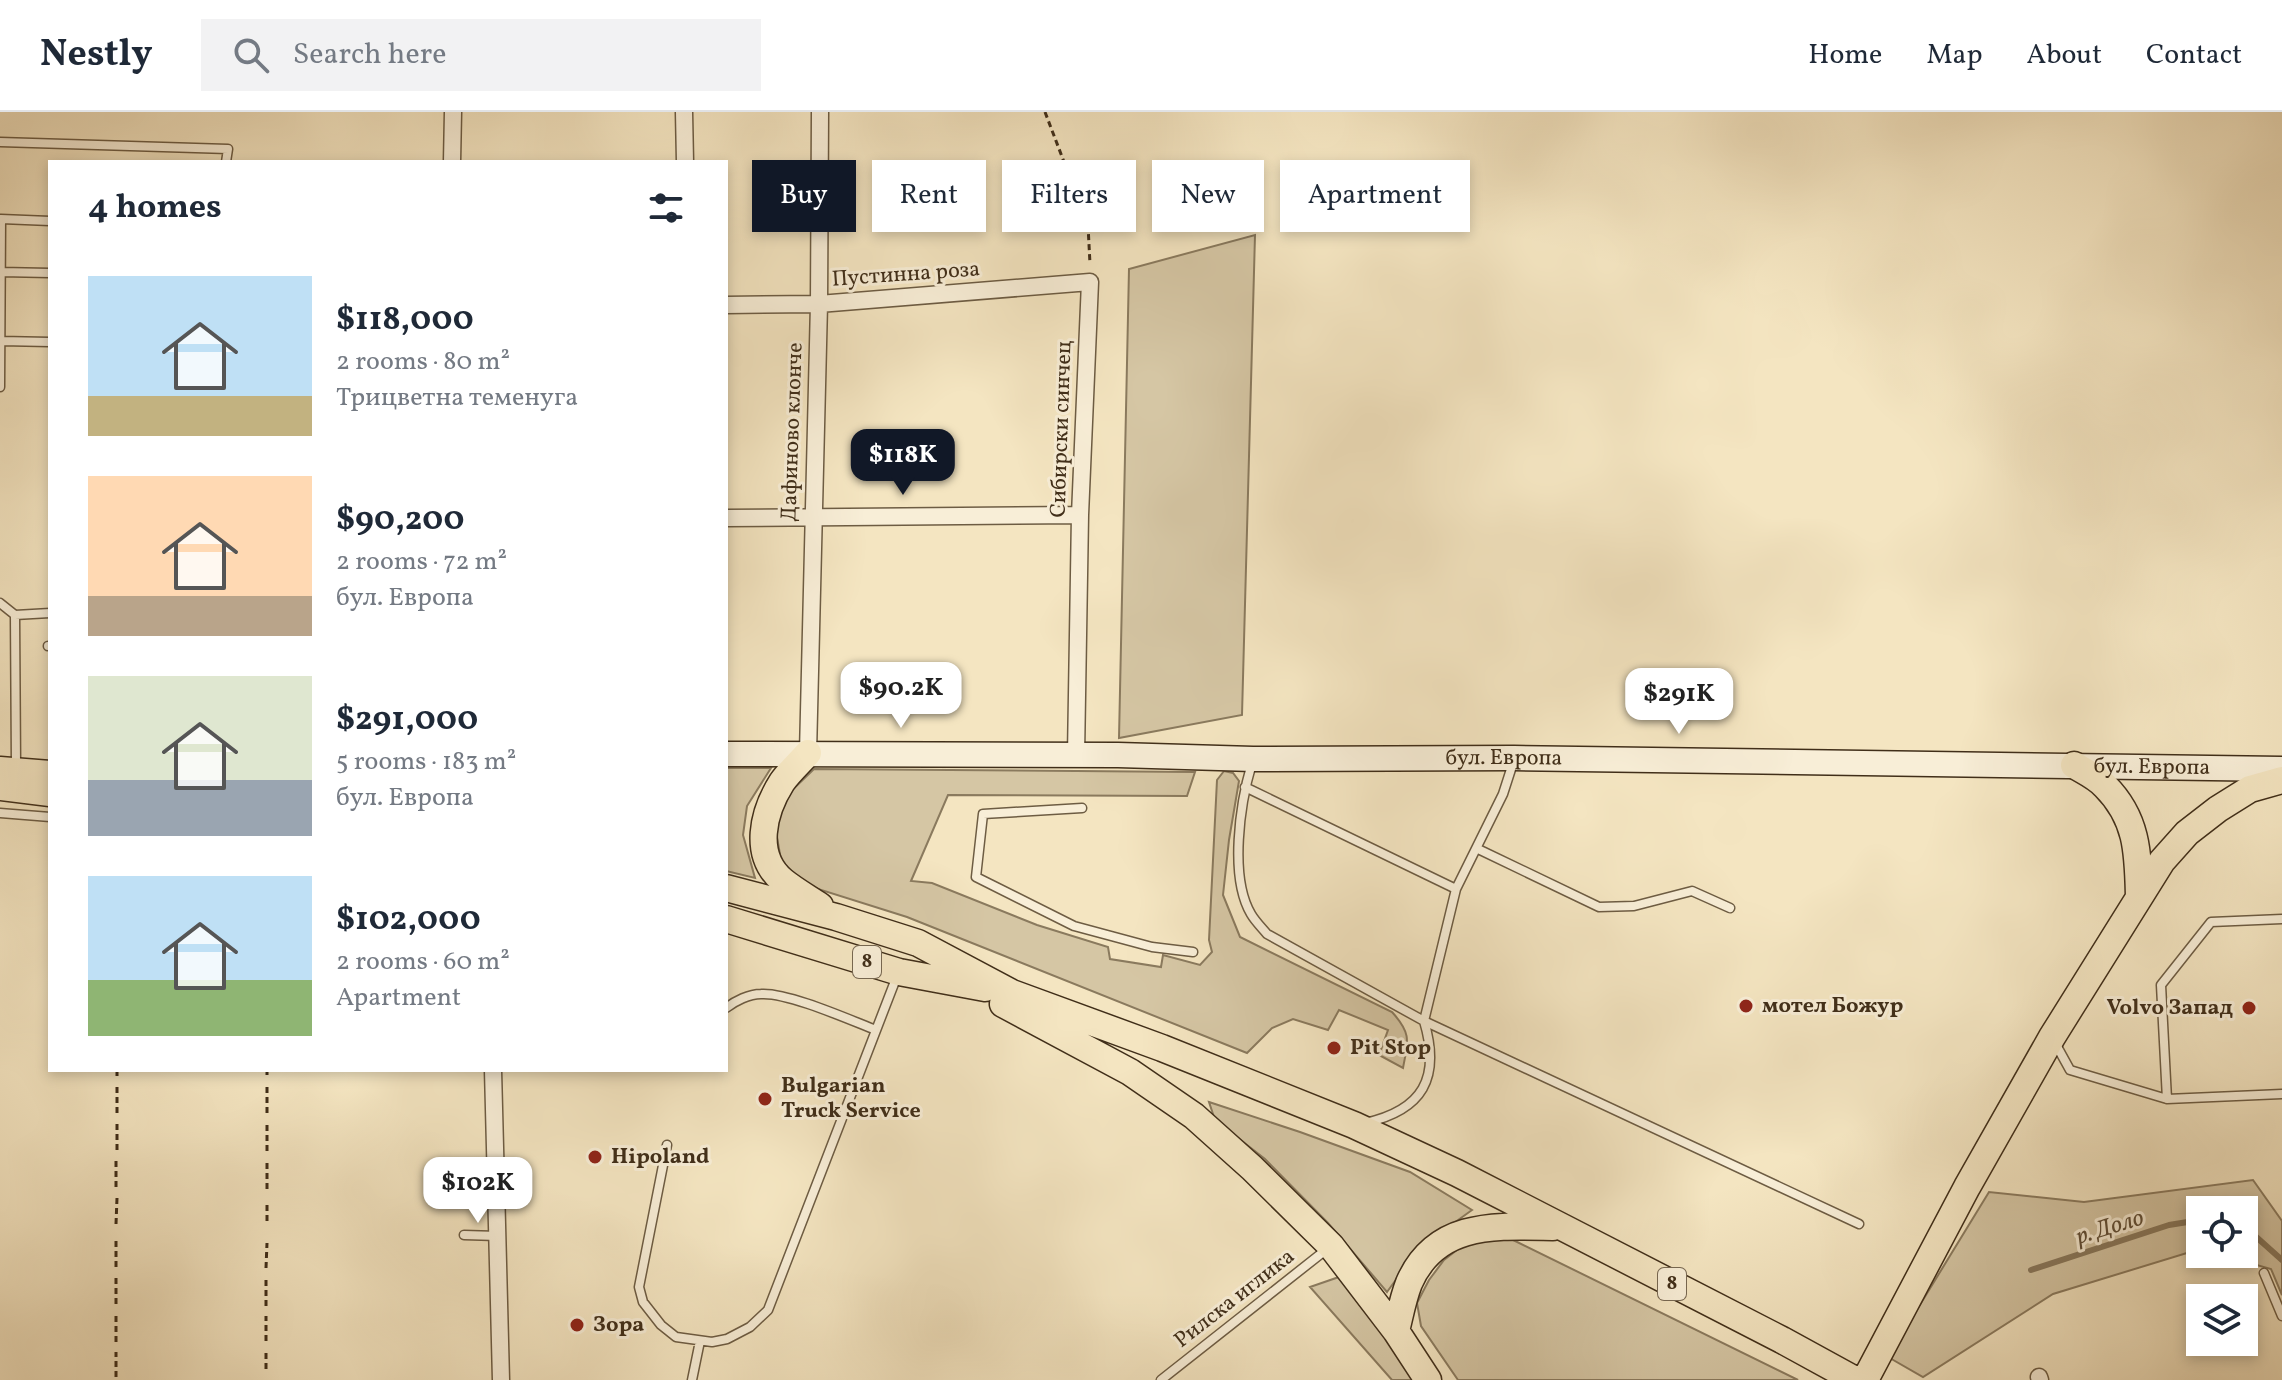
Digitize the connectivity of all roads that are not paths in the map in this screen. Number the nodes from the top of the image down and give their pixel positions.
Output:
1 (453, 112) edge
2 (684, 112) edge
3 (820, 112) edge
4 (0, 142) edge
5 (226, 160) edge
6 (452, 160) edge
7 (685, 160) edge
8 (48, 221) edge
9 (1, 272) edge
10 (48, 273) edge
11 (1090, 282) joint
12 (819, 304) junction
13 (728, 305) edge
14 (1, 341) edge
15 (48, 342) edge
16 (0, 387) edge
17 (1080, 515) junction
18 (728, 518) edge
19 (813, 518) junction
20 (0, 603) edge
21 (48, 613) edge
22 (15, 615) junction
23 (808, 753) junction
24 (728, 754) edge
25 (1076, 755) junction
26 (1514, 758) junction
27 (1253, 759) junction
28 (2074, 765) junction
29 (2282, 769) edge
30 (48, 774) edge
31 (5, 776) edge
32 (2282, 780) edge
33 (1245, 787) junction
34 (48, 792) edge
35 (1082, 808) dead end
36 (0, 813) edge
37 (48, 817) edge
38 (1478, 849) junction
39 (728, 889) edge
40 (1456, 889) junction
41 (2139, 897) junction
42 (1730, 908) dead end
43 (836, 917) junction
44 (2282, 919) edge
45 (728, 920) edge
46 (1193, 952) dead end
47 (899, 972) junction
48 (964, 984) junction
49 (1012, 993) junction
50 (728, 1006) edge
51 (1424, 1021) junction
52 (876, 1030) junction
53 (2052, 1037) junction
54 (493, 1072) edge
55 (2282, 1094) edge
56 (2167, 1099) junction
57 (1354, 1125) junction
58 (667, 1145) dead end
59 (1859, 1224) dead end
60 (1562, 1228) junction
61 (464, 1235) dead end
62 (499, 1236) junction
63 (1331, 1246) junction
64 (2264, 1273) dead end
65 (2282, 1316) edge
66 (1396, 1331) junction
67 (700, 1341) junction
68 (501, 1380) edge
69 (692, 1380) edge
70 (1161, 1380) edge
71 (1428, 1380) edge
72 (1855, 1380) edge
73 (1865, 1380) edge

1 - 6 street
2 - 7 street
3 - 12 street, Дафиново клонче
4 - 5 lane
8 - 9 lane
9 - 10 lane
9 - 14 lane
11 - 12 street, Пустинна роза
11 - 17 street, Сибирски синчец
12 - 13 street, Пустинна роза
12 - 19 street, Дафиново клонче
14 - 15 lane
14 - 16 lane
17 - 19 street
17 - 25 street, Сибирски синчец
18 - 19 street
19 - 23 street, Дафиново клонче
20 - 22 lane
21 - 22 lane
22 - 31 lane
23 - 24 street, бул. Европа
23 - 25 street, бул. Европа
23 - 43 main road
25 - 27 street, бул. Европа
26 - 27 street, бул. Европа
26 - 28 street, бул. Европа
26 - 38 lane
27 - 33 lane
28 - 29 street, бул. Европа
28 - 41 main road
30 - 31 main road
31 - 34 main road
32 - 41 main road
33 - 40 lane
33 - 51 lane
35 - 46 lane
36 - 37 lane
38 - 40 lane
38 - 42 lane
39 - 43 main road, 8
40 - 51 lane
41 - 53 main road
43 - 49 main road, 8
44 - 56 lane
45 - 47 main road, 8
47 - 48 main road, 8
47 - 52 lane
48 - 49 main road, 8
48 - 63 main road
49 - 57 main road, 8
50 - 52 lane
51 - 57 lane
51 - 59 lane
52 - 67 lane
53 - 56 lane
53 - 73 main road
54 - 62 street
55 - 56 lane
57 - 60 main road, 8
58 - 67 lane
60 - 66 main road
60 - 72 main road, 8
61 - 62 lane
62 - 68 street
63 - 66 main road
63 - 70 lane, Рилска иглика
64 - 65 lane
66 - 71 main road
67 - 69 lane

